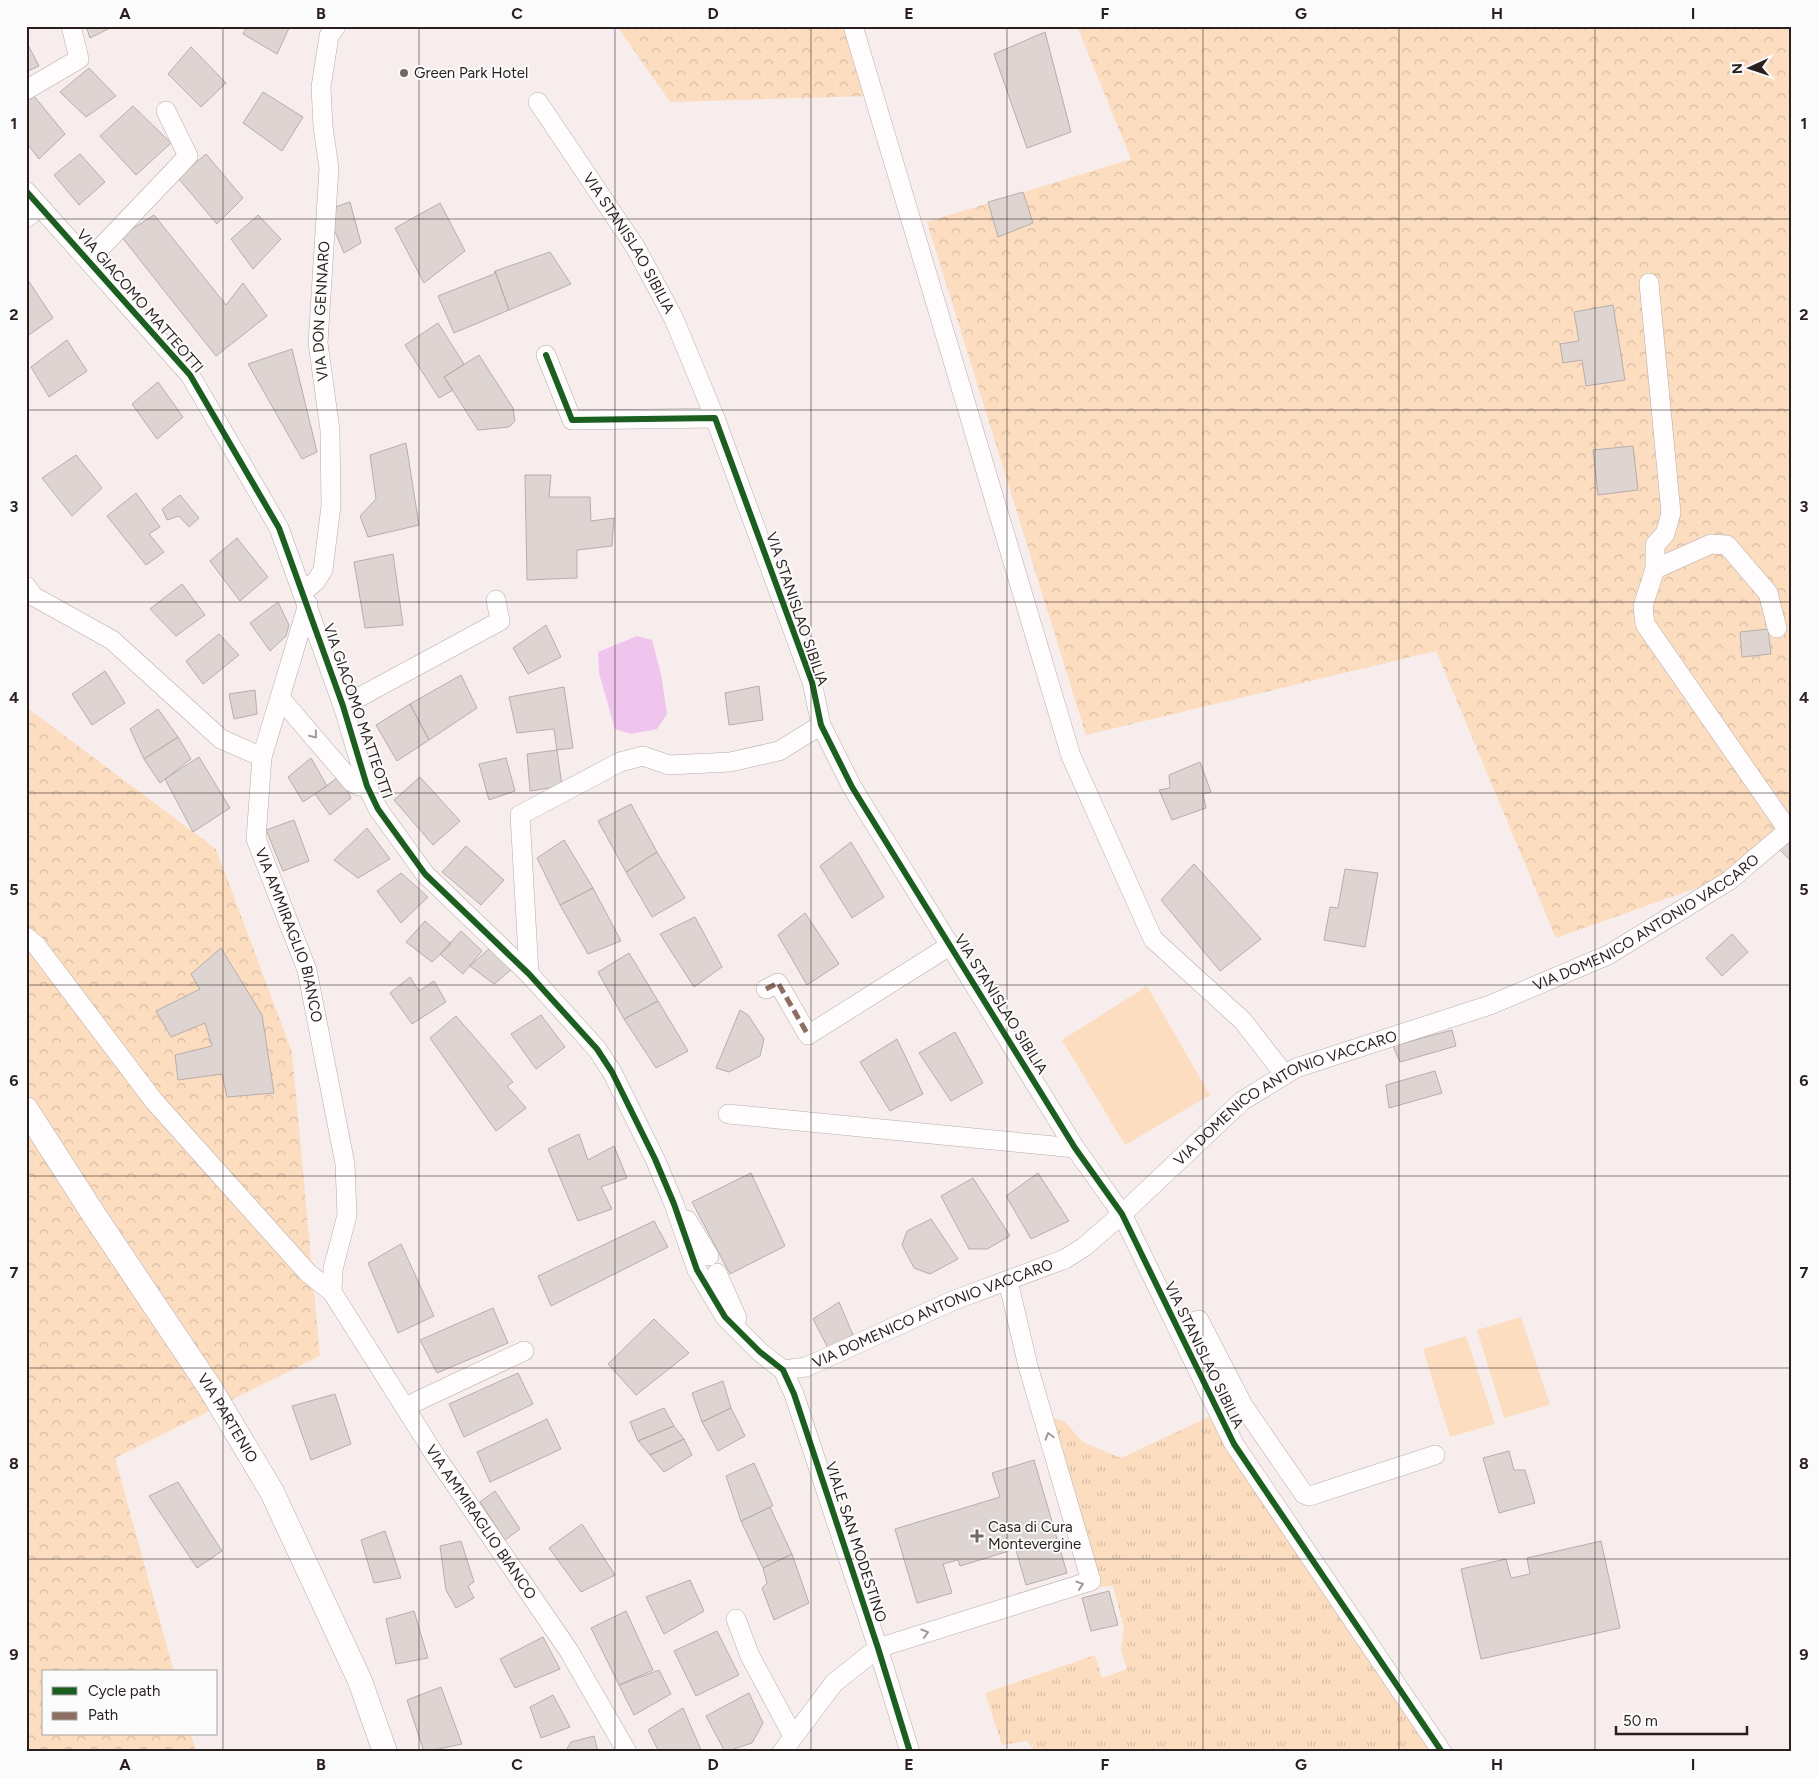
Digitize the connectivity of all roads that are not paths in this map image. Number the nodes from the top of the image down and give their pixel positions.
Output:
1 (71, 26) edge
2 (336, 26) edge
3 (853, 26) edge
4 (26, 90) edge
5 (538, 102) dead end
6 (166, 111) dead end
7 (26, 191) edge
8 (33, 213) edge
9 (89, 260) junction
10 (1649, 283) dead end
11 (546, 355) dead end
12 (715, 418) junction
13 (1655, 569) junction
14 (26, 586) edge
15 (306, 598) junction
16 (496, 600) dead end
17 (1777, 628) dead end
18 (326, 658) junction
19 (292, 663) junction
20 (281, 699) junction
21 (343, 706) junction
22 (821, 725) junction
23 (262, 757) junction
24 (367, 786) junction
25 (1790, 829) edge
26 (26, 937) edge
27 (951, 945) junction
28 (529, 974) junction
29 (766, 989) dead end
30 (1284, 1074) junction
31 (26, 1109) edge
32 (728, 1114) dead end
33 (1075, 1148) junction
34 (674, 1204) junction
35 (1122, 1214) junction
36 (709, 1256) dead end
37 (334, 1268) junction
38 (308, 1272) junction
39 (717, 1273) dead end
40 (1008, 1281) junction
41 (332, 1292) junction
42 (1177, 1327) junction
43 (524, 1351) dead end
44 (760, 1352) junction
45 (783, 1370) junction
46 (404, 1407) junction
47 (1435, 1455) dead end
48 (736, 1619) dead end
49 (878, 1648) junction
50 (793, 1736) junction
51 (385, 1752) edge
52 (627, 1752) edge
53 (782, 1752) edge
54 (910, 1752) edge
55 (1442, 1752) edge

1 - 4 street
2 - 15 street, VIA DON GENNARO
3 - 30 street
5 - 12 street, VIA STANISLAO SIBILIA
6 - 9 street
7 - 8 street, VIA GIACOMO MATTEOTTI
8 - 9 street, VIA GIACOMO MATTEOTTI
9 - 15 street, VIA GIACOMO MATTEOTTI
10 - 13 street
11 - 12 street
12 - 22 street, VIA STANISLAO SIBILIA
13 - 17 street
13 - 25 street
14 - 23 street
15 - 18 street, VIA GIACOMO MATTEOTTI
15 - 19 street, VIA AMMIRAGLIO BIANCO
16 - 21 street, VIA GIACOMO MATTEOTTI
18 - 19 street
18 - 21 street, VIA GIACOMO MATTEOTTI
19 - 20 street, VIA AMMIRAGLIO BIANCO
20 - 23 street, VIA AMMIRAGLIO BIANCO
20 -> 24 street
21 - 24 street, VIA GIACOMO MATTEOTTI
22 - 27 street, VIA STANISLAO SIBILIA
22 - 28 street
23 - 37 street, VIA AMMIRAGLIO BIANCO
24 - 28 street, VIA GIACOMO MATTEOTTI
25 - 30 street, VIA DOMENICO ANTONIO VACCARO
26 - 38 street, VIA AMMIRAGLIO BIANCO
27 - 29 street
27 - 33 street, VIA STANISLAO SIBILIA
28 - 34 street, VIA GIACOMO MATTEOTTI
30 - 35 street, VIA DOMENICO ANTONIO VACCARO
31 - 51 main road, VIA PARTENIO
32 - 33 street
33 - 35 street, VIA STANISLAO SIBILIA
34 - 36 street, VIA GIACOMO MATTEOTTI
34 - 44 street, VIA GIACOMO MATTEOTTI
35 - 40 street, VIA DOMENICO ANTONIO VACCARO
35 - 42 street, VIA STANISLAO SIBILIA
37 - 38 street
37 - 41 street, VIA AMMIRAGLIO BIANCO
38 - 41 street, VIA AMMIRAGLIO BIANCO
39 - 44 street
40 - 45 street, VIA DOMENICO ANTONIO VACCARO
49 -> 40 street
41 - 46 street, VIA AMMIRAGLIO BIANCO
42 - 47 street
42 - 55 street, VIA STANISLAO SIBILIA
43 - 46 street
44 - 45 street, VIALE SAN MODESTINO
45 - 49 street, VIALE SAN MODESTINO
46 - 52 street, VIA AMMIRAGLIO BIANCO
48 - 50 street
49 - 50 street
49 - 54 street, VIALE SAN MODESTINO
50 - 53 street

